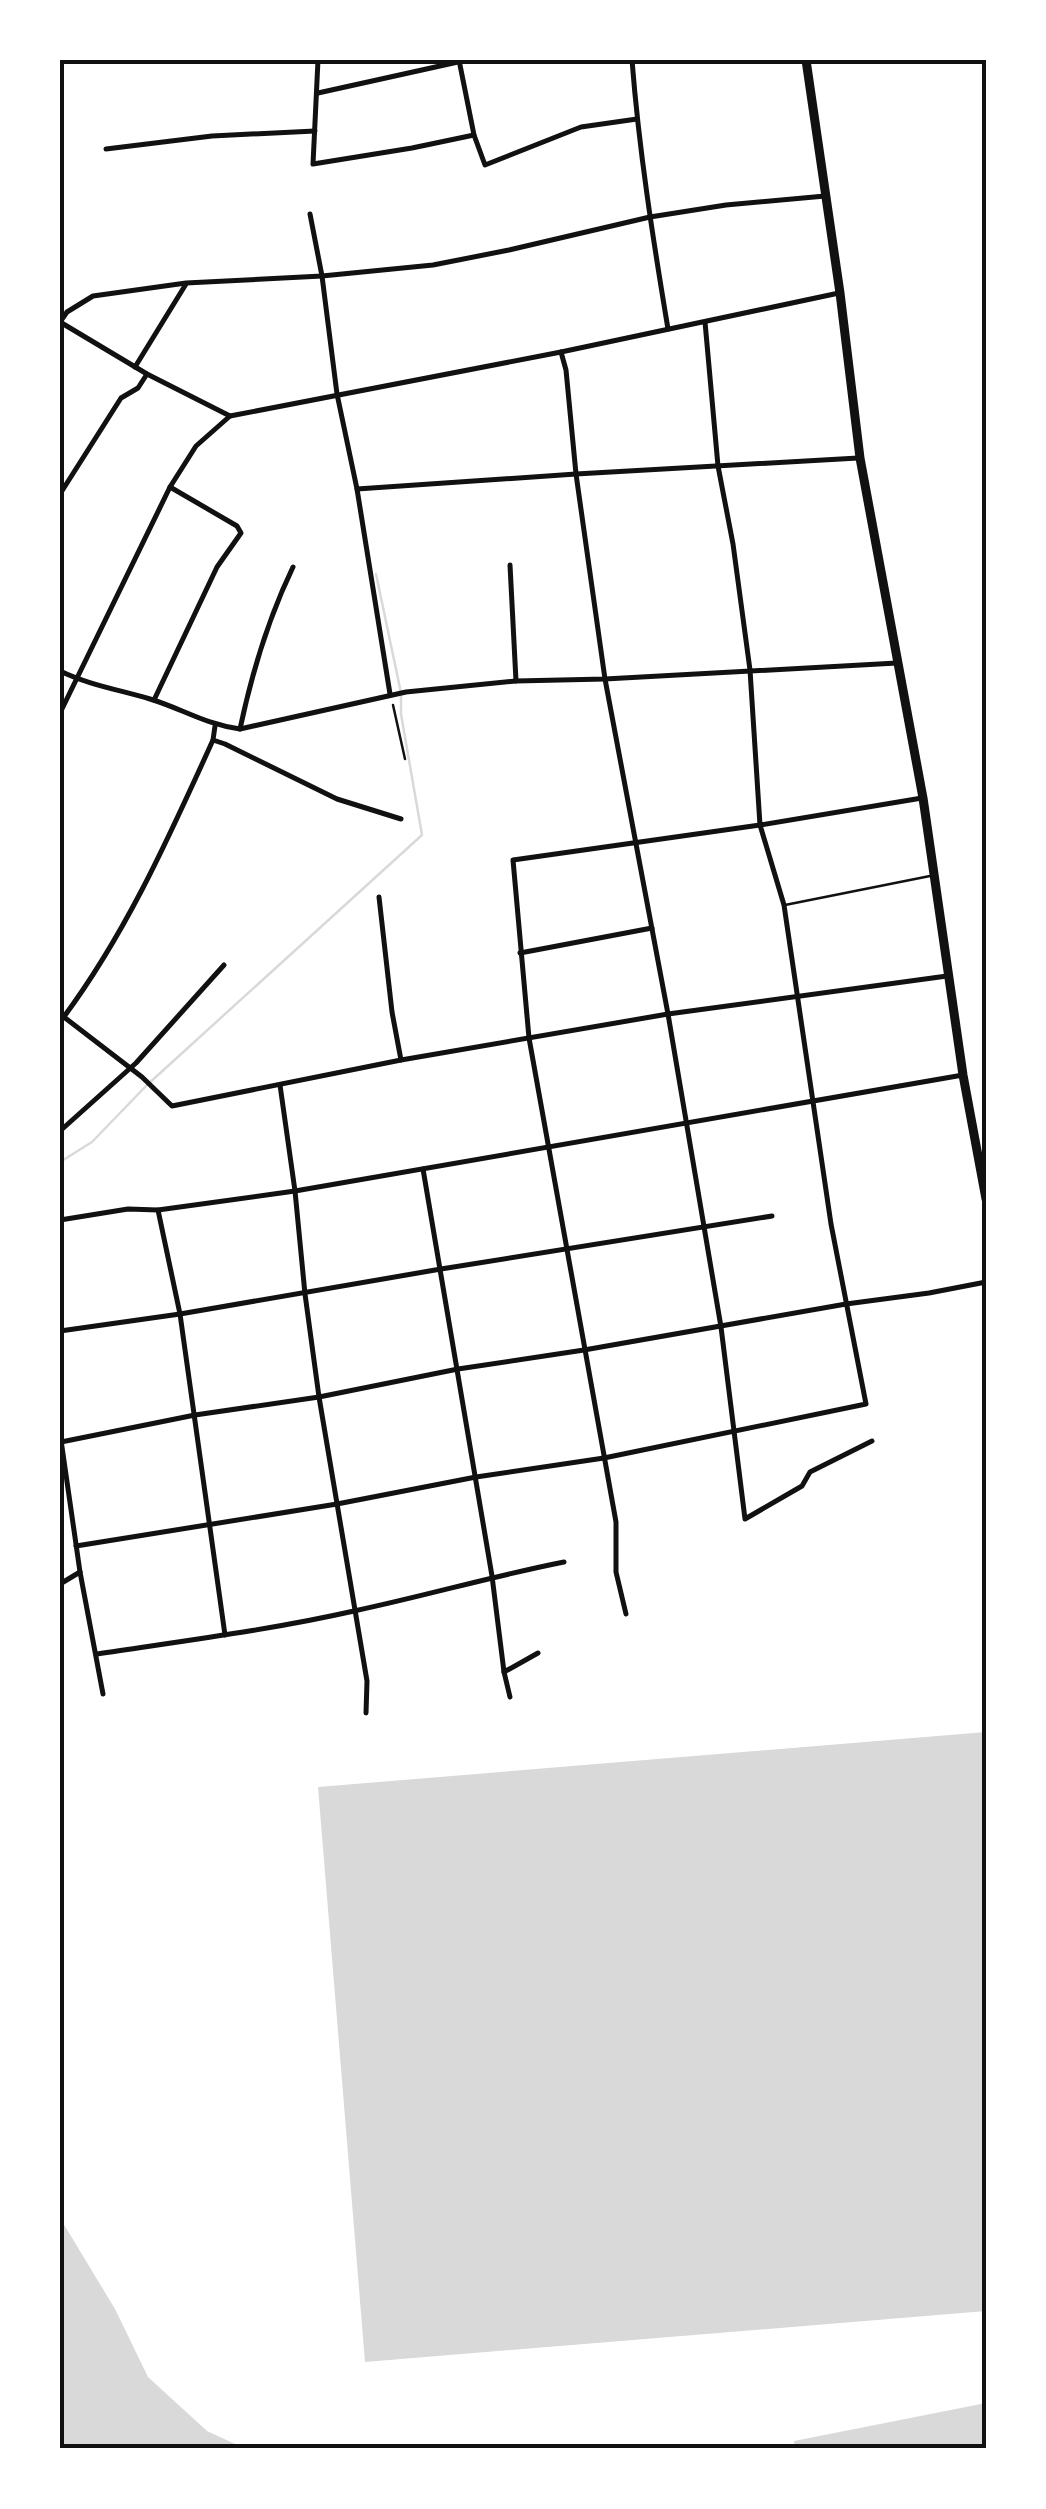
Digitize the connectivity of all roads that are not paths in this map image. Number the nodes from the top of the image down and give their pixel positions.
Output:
1 (318, 60) edge
2 (460, 60) edge
3 (467, 60) edge
4 (632, 60) edge
5 (806, 60) edge
6 (318, 93) junction
7 (637, 119) junction
8 (315, 131) junction
9 (474, 135) junction
10 (106, 148) dead end
11 (824, 196) junction
12 (310, 214) dead end
13 (650, 217) junction
14 (322, 276) junction
15 (186, 283) junction
16 (840, 293) junction
17 (705, 322) junction
18 (668, 328) junction
19 (561, 352) junction
20 (135, 367) junction
21 (147, 374) junction
22 (336, 394) junction
23 (230, 416) junction
24 (860, 458) junction
25 (718, 466) junction
26 (576, 474) junction
27 (170, 486) junction
28 (357, 489) junction
29 (60, 494) edge
30 (510, 564) dead end
31 (293, 566) dead end
32 (897, 662) junction
33 (750, 670) junction
34 (60, 672) edge
35 (605, 679) junction
36 (78, 680) junction
37 (516, 681) junction
38 (393, 693) junction
39 (154, 700) junction
40 (60, 714) edge
41 (215, 726) junction
42 (240, 729) junction
43 (213, 740) junction
44 (923, 798) junction
45 (401, 819) dead end
46 (760, 825) junction
47 (638, 842) junction
48 (934, 875) junction
49 (379, 897) dead end
50 (784, 905) junction
51 (652, 928) junction
52 (520, 953) junction
53 (224, 965) dead end
54 (949, 975) junction
55 (799, 998) junction
56 (668, 1014) junction
57 (61, 1018) edge
58 (529, 1038) junction
59 (400, 1060) junction
60 (130, 1068) junction
61 (963, 1075) junction
62 (280, 1085) junction
63 (813, 1101) junction
64 (686, 1123) junction
65 (60, 1131) edge
66 (550, 1146) junction
67 (423, 1168) junction
68 (295, 1190) junction
69 (986, 1199) edge
70 (158, 1210) junction
71 (772, 1216) dead end
72 (60, 1220) edge
73 (704, 1227) junction
74 (566, 1249) junction
75 (441, 1268) junction
76 (986, 1282) edge
77 (304, 1294) junction
78 (846, 1304) junction
79 (180, 1314) junction
80 (721, 1327) junction
81 (60, 1331) edge
82 (584, 1350) junction
83 (458, 1369) junction
84 (320, 1397) junction
85 (195, 1415) junction
86 (733, 1431) junction
87 (60, 1432) edge
88 (872, 1441) dead end
89 (62, 1442) edge
90 (604, 1458) junction
91 (476, 1477) junction
92 (337, 1504) junction
93 (209, 1526) junction
94 (73, 1527) junction
95 (60, 1530) edge
96 (76, 1546) junction
97 (564, 1562) dead end
98 (80, 1572) junction
99 (492, 1576) junction
100 (60, 1584) edge
101 (354, 1611) junction
102 (626, 1614) dead end
103 (224, 1635) junction
104 (538, 1653) dead end
105 (97, 1654) junction
106 (504, 1672) junction
107 (102, 1694) dead end
108 (510, 1697) dead end
109 (366, 1713) dead end

1 - 6 street
2 - 3 street
2 - 6 street
2 - 9 street
4 - 7 street
5 - 11 main road
6 - 8 street
7 - 9 street
7 - 13 street
8 - 9 street
8 - 10 street
11 - 13 street
11 - 16 main road
12 - 14 street
13 - 14 street
13 - 18 street
14 - 15 street
14 - 22 street
15 - 20 street
15 - 20 street
16 - 17 street
16 - 24 main road
17 - 18 street
17 - 25 street
18 - 19 street
19 - 22 street
19 - 26 street
20 - 21 street
21 - 23 street
21 - 29 street
22 - 23 street
22 - 28 street
23 - 27 street
24 - 25 street
24 - 32 main road
25 - 26 street
25 - 33 street
26 - 28 street
26 - 35 street
27 - 36 street
27 - 39 street
28 - 38 street
30 - 37 street
31 - 42 street
32 - 33 street
32 - 44 main road
33 - 35 street
33 - 46 street
34 - 36 street
35 - 37 street
35 - 47 street
36 - 39 street
36 - 40 street
37 - 38 street
38 - 42 street
39 - 41 street
41 - 42 street
41 - 43 street
43 - 45 street
43 - 57 street
44 - 46 street
44 - 48 main road
46 - 47 street
46 - 50 street
47 - 51 street
47 - 52 street
48 - 50 lane
48 - 54 main road
49 - 59 street
50 - 55 street
51 - 52 street
51 - 56 street
52 - 58 street
53 - 60 street
54 - 55 street
54 - 61 main road
55 - 56 street
55 - 63 street
56 - 58 street
56 - 64 street
57 - 60 street
58 - 59 street
58 - 66 street
59 - 62 street
60 - 62 street
60 - 65 street
61 - 63 street
61 - 69 main road
62 - 68 street
63 - 64 street
63 - 78 street
64 - 66 street
64 - 73 street
66 - 67 street
66 - 74 street
67 - 68 street
67 - 75 street
68 - 70 street
68 - 77 street
70 - 72 street
70 - 79 street
71 - 73 street
73 - 74 street
73 - 80 street
74 - 75 street
74 - 82 street
75 - 77 street
75 - 83 street
76 - 78 street
77 - 79 street
77 - 84 street
78 - 80 street
78 - 86 street
79 - 81 street
79 - 85 street
80 - 82 street
80 - 86 street
82 - 83 street
82 - 90 street
83 - 84 street
83 - 91 street
84 - 85 street
84 - 92 street
85 - 89 street
85 - 93 street
86 - 88 street
86 - 90 street
87 - 89 street
89 - 94 street
90 - 91 street
90 - 102 street
91 - 92 street
91 - 99 street
92 - 93 street
92 - 101 street
93 - 96 street
93 - 103 street
94 - 95 street
94 - 96 street
96 - 98 street
97 - 99 street
98 - 100 street
98 - 105 street
99 - 101 street
99 - 106 street
101 - 103 street
101 - 109 street
103 - 105 street
104 - 106 street
105 - 107 street
106 - 108 street

